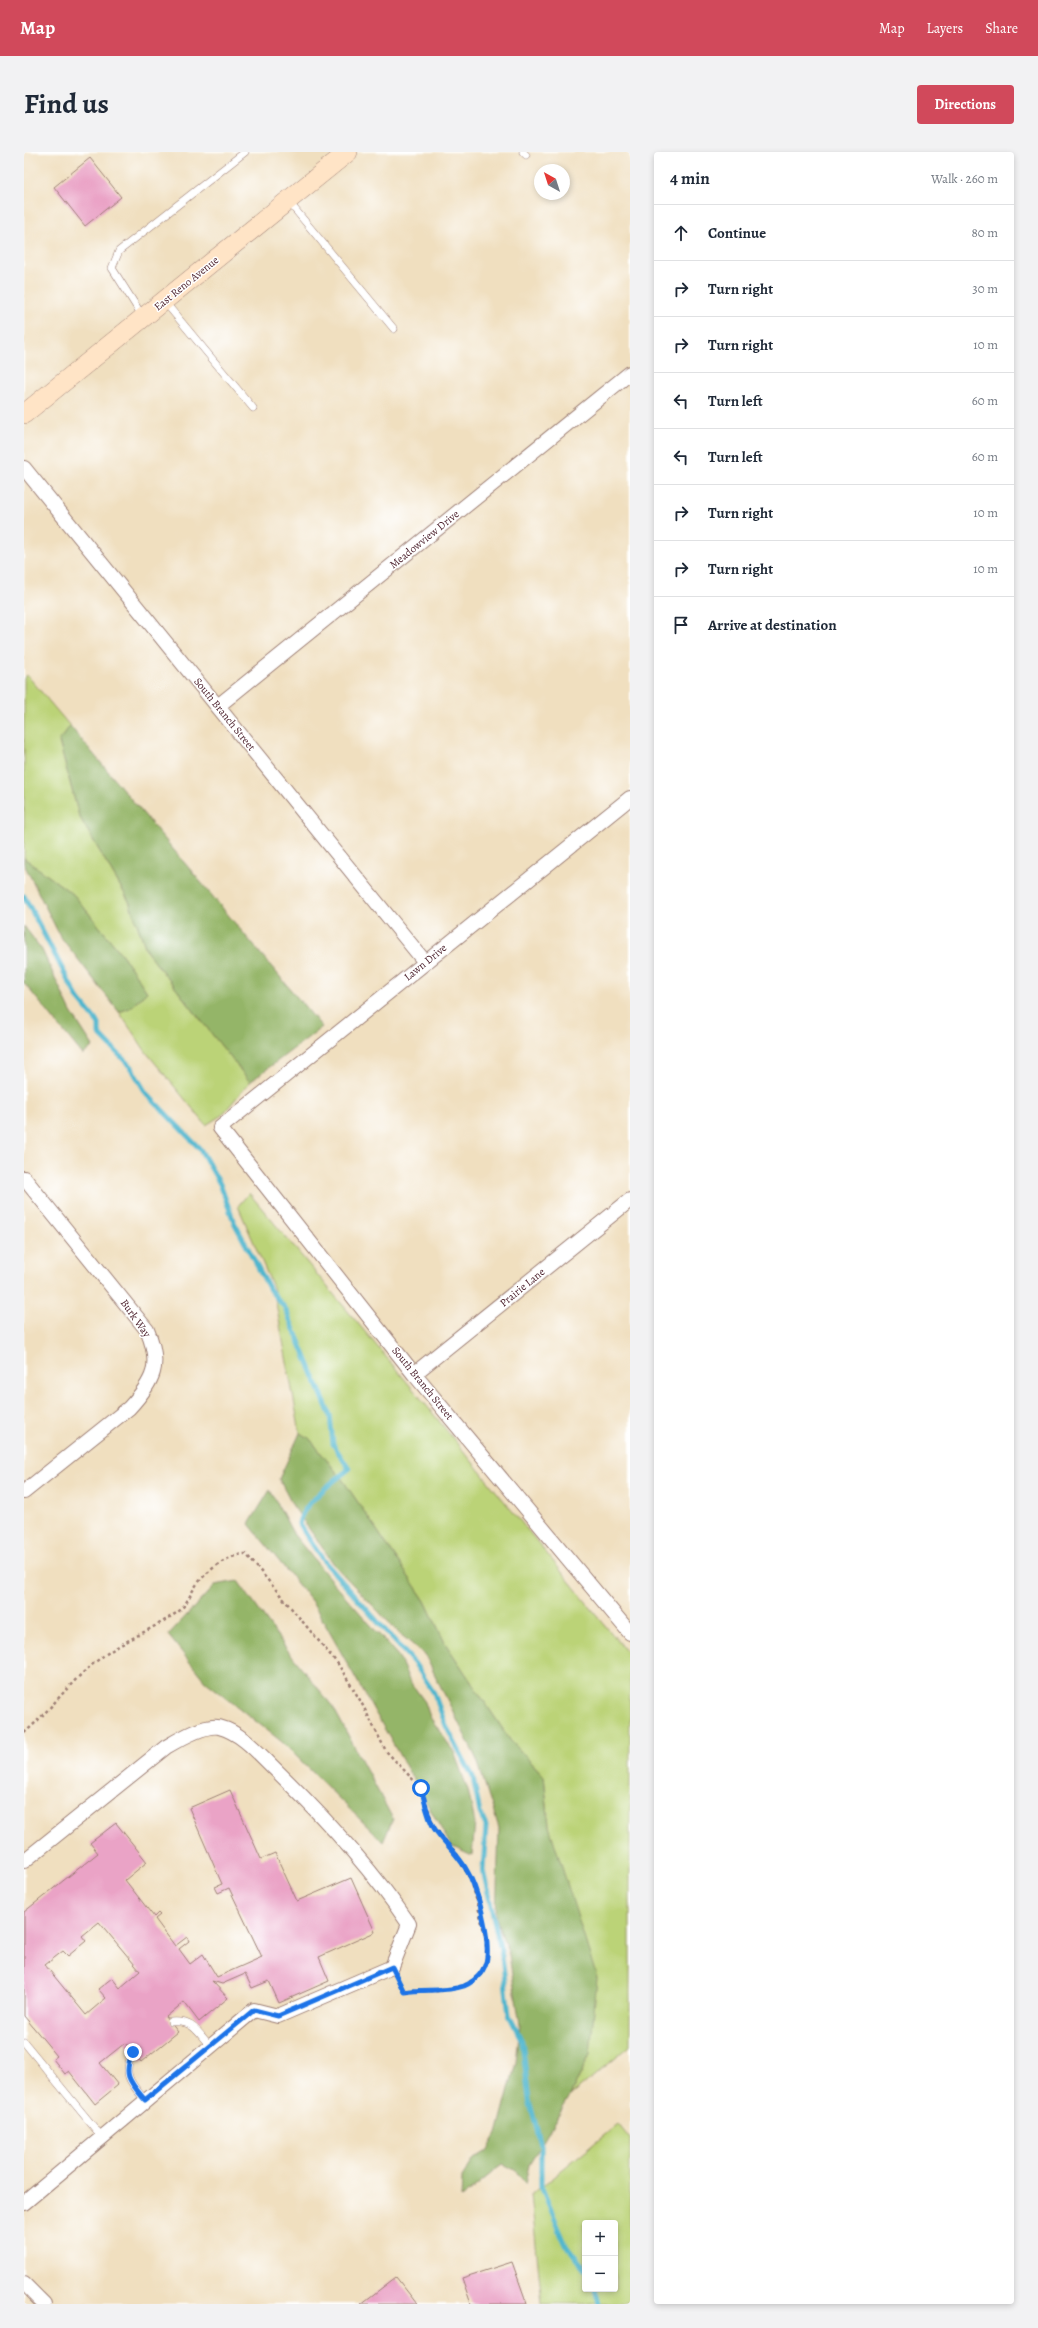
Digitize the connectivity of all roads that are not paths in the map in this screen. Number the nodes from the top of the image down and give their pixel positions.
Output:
1 (245, 152) edge
2 (348, 152) edge
3 (288, 201) junction
4 (163, 301) junction
5 (143, 318) junction
6 (394, 329) dead end
7 (630, 373) edge
8 (253, 408) dead end
9 (24, 414) edge
10 (24, 468) edge
11 (218, 706) junction
12 (630, 798) edge
13 (425, 962) junction
14 (220, 1128) joint
15 (24, 1178) edge
16 (630, 1200) edge
17 (414, 1374) junction
18 (24, 1492) edge
19 (627, 1625) edge
20 (24, 1861) edge
21 (171, 2022) dead end
22 (24, 2042) edge
23 (210, 2046) junction
24 (133, 2052) dead end
25 (145, 2100) junction
26 (102, 2137) junction
27 (24, 2203) edge
28 (24, 2284) edge
29 (44, 2304) edge

1 - 5 lane
2 - 3 main road, East Reno Avenue
3 - 4 main road, East Reno Avenue
3 - 6 lane
4 - 5 main road, East Reno Avenue
4 - 8 lane
5 - 9 main road, East Reno Avenue
7 - 11 street, Meadowview Drive
10 - 11 street, South Branch Street
11 - 13 street, South Branch Street
12 - 13 street, Lawn Drive
13 - 14 street, Lawn Drive
14 - 17 street, South Branch Street
15 - 18 street, Burk Way
16 - 17 street, Prairie Lane
17 - 19 street, South Branch Street
20 - 23 street
21 - 23 lane
22 - 26 lane
23 - 25 street
24 - 25 lane
25 - 26 street
26 - 27 street
28 - 29 street

